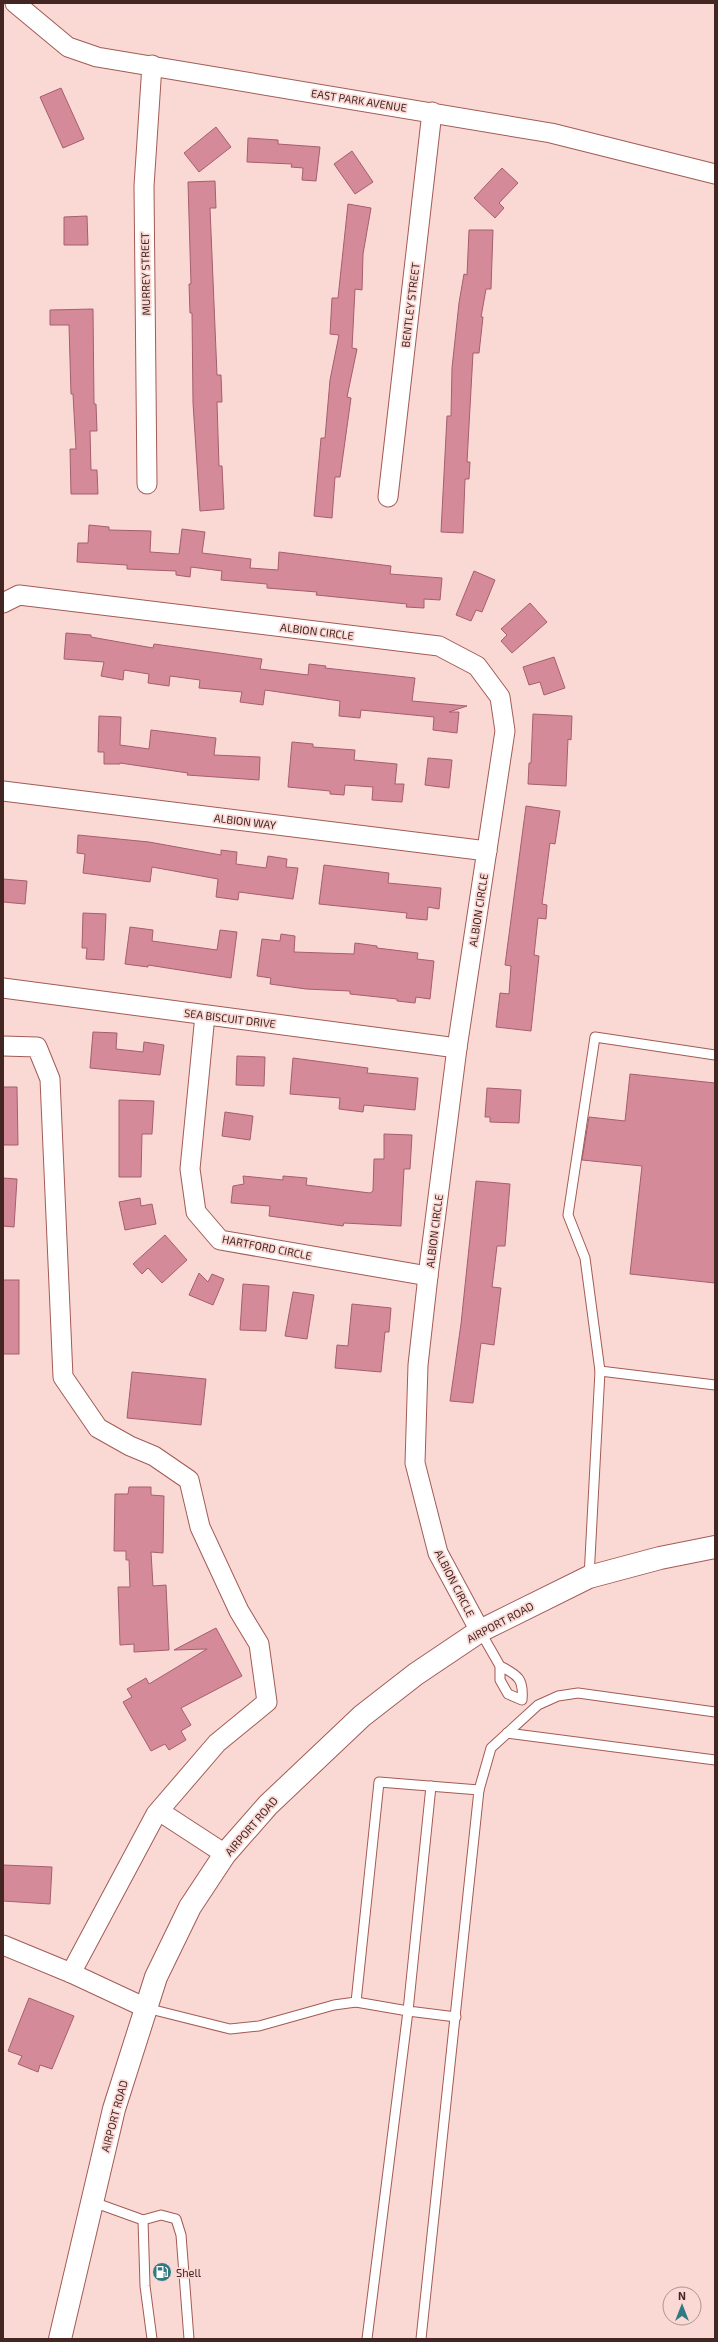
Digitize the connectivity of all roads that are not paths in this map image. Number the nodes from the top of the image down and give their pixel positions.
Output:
1 (15, 3) edge
2 (152, 65) junction
3 (432, 112) junction
4 (715, 174) edge
5 (147, 484) dead end
6 (388, 497) dead end
7 (3, 603) edge
8 (3, 791) edge
9 (487, 851) junction
10 (3, 988) edge
11 (205, 1015) junction
12 (3, 1046) edge
13 (457, 1048) junction
14 (715, 1055) edge
15 (428, 1276) junction
16 (600, 1371) junction
17 (715, 1385) edge
18 (715, 1547) edge
19 (589, 1578) junction
20 (480, 1631) junction
21 (500, 1666) junction
22 (522, 1700) junction
23 (529, 1712) junction
24 (715, 1712) edge
25 (507, 1733) junction
26 (715, 1760) edge
27 (431, 1786) junction
28 (479, 1790) junction
29 (159, 1811) junction
30 (225, 1854) junction
31 (3, 1945) edge
32 (71, 1973) junction
33 (356, 2002) junction
34 (146, 2008) junction
35 (408, 2011) junction
36 (456, 2017) junction
37 (92, 2202) junction
38 (143, 2220) junction
39 (60, 2339) edge
40 (152, 2339) edge
41 (189, 2339) edge
42 (367, 2339) edge
43 (421, 2339) edge

1 - 2 street, EAST PARK AVENUE
2 - 3 street, EAST PARK AVENUE
2 - 5 street, MURREY STREET
3 - 4 street, EAST PARK AVENUE
3 - 6 street, BENTLEY STREET
7 - 9 street, ALBION CIRCLE
8 - 9 street, ALBION WAY
9 - 13 street, ALBION CIRCLE
10 - 11 street, SEA BISCUIT DRIVE
11 - 13 street, SEA BISCUIT DRIVE
11 - 15 street, HARTFORD CIRCLE
12 - 29 street
13 - 15 street, ALBION CIRCLE
14 - 16 lane
15 - 20 street, ALBION CIRCLE
16 - 17 lane
16 - 19 lane
18 - 19 highway, AIRPORT ROAD
19 - 20 highway, AIRPORT ROAD
20 - 21 lane
20 - 30 highway, AIRPORT ROAD
21 - 22 lane
21 - 22 lane
22 - 23 lane
23 - 24 lane
23 - 25 lane
25 - 26 lane
25 - 28 lane
27 - 28 lane
27 - 33 lane
27 - 35 lane
28 - 36 lane
29 - 30 street
29 - 32 street
30 - 34 highway, AIRPORT ROAD
31 - 32 street
32 - 34 street
33 - 34 lane
33 - 35 lane
34 - 37 highway, AIRPORT ROAD
35 - 36 lane
35 - 42 lane
36 - 43 lane
37 - 38 lane
37 - 39 highway, AIRPORT ROAD
38 - 40 lane
38 - 41 lane

